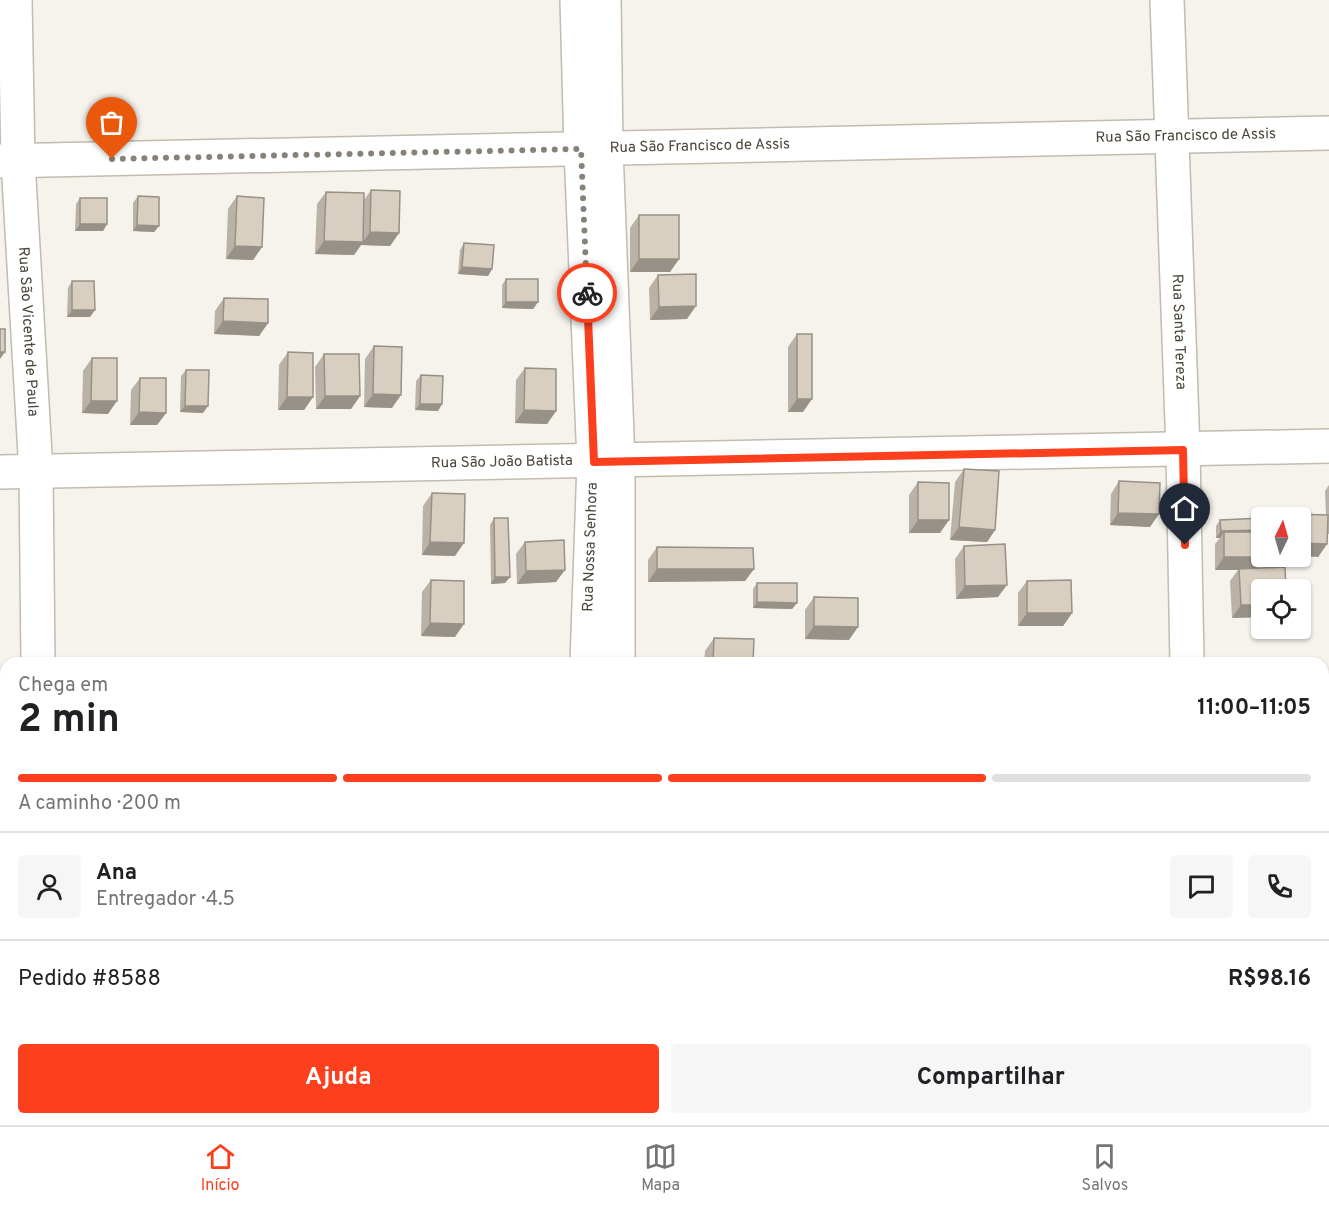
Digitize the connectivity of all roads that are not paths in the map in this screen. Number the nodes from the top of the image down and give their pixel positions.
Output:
1 (15, 0) edge
2 (577, 0) edge
3 (604, 0) edge
4 (1167, 0) edge
5 (1329, 133) edge
6 (1171, 136) junction
7 (594, 149) junction
8 (9, 161) edge
9 (1329, 446) edge
10 (1183, 450) junction
11 (606, 462) junction
12 (0, 472) edge
13 (36, 472) junction
14 (38, 657) edge
15 (588, 657) edge
16 (618, 657) edge
17 (1187, 657) edge

1 - 8 street, Rua São Vicente de Paula
2 - 7 street, Rua Nossa Senhora
3 - 7 street, Rua Nossa Senhora
4 - 6 street, Rua Santa Tereza
5 - 6 street, Rua São Francisco de Assis
6 - 7 street, Rua São Francisco de Assis
6 - 10 street, Rua Santa Tereza
7 - 8 street, Rua São Francisco de Assis
7 - 11 street, Rua Nossa Senhora
8 - 13 street, Rua São Vicente de Paula
9 - 10 street, Rua São João Batista
10 - 11 street, Rua São João Batista
10 - 17 street, Rua Santa Tereza
11 - 13 street, Rua São João Batista
11 - 15 street, Rua Nossa Senhora
11 - 16 street, Rua Nossa Senhora
12 - 13 street, Rua São João Batista
13 - 14 street, Rua São Vicente de Paula

